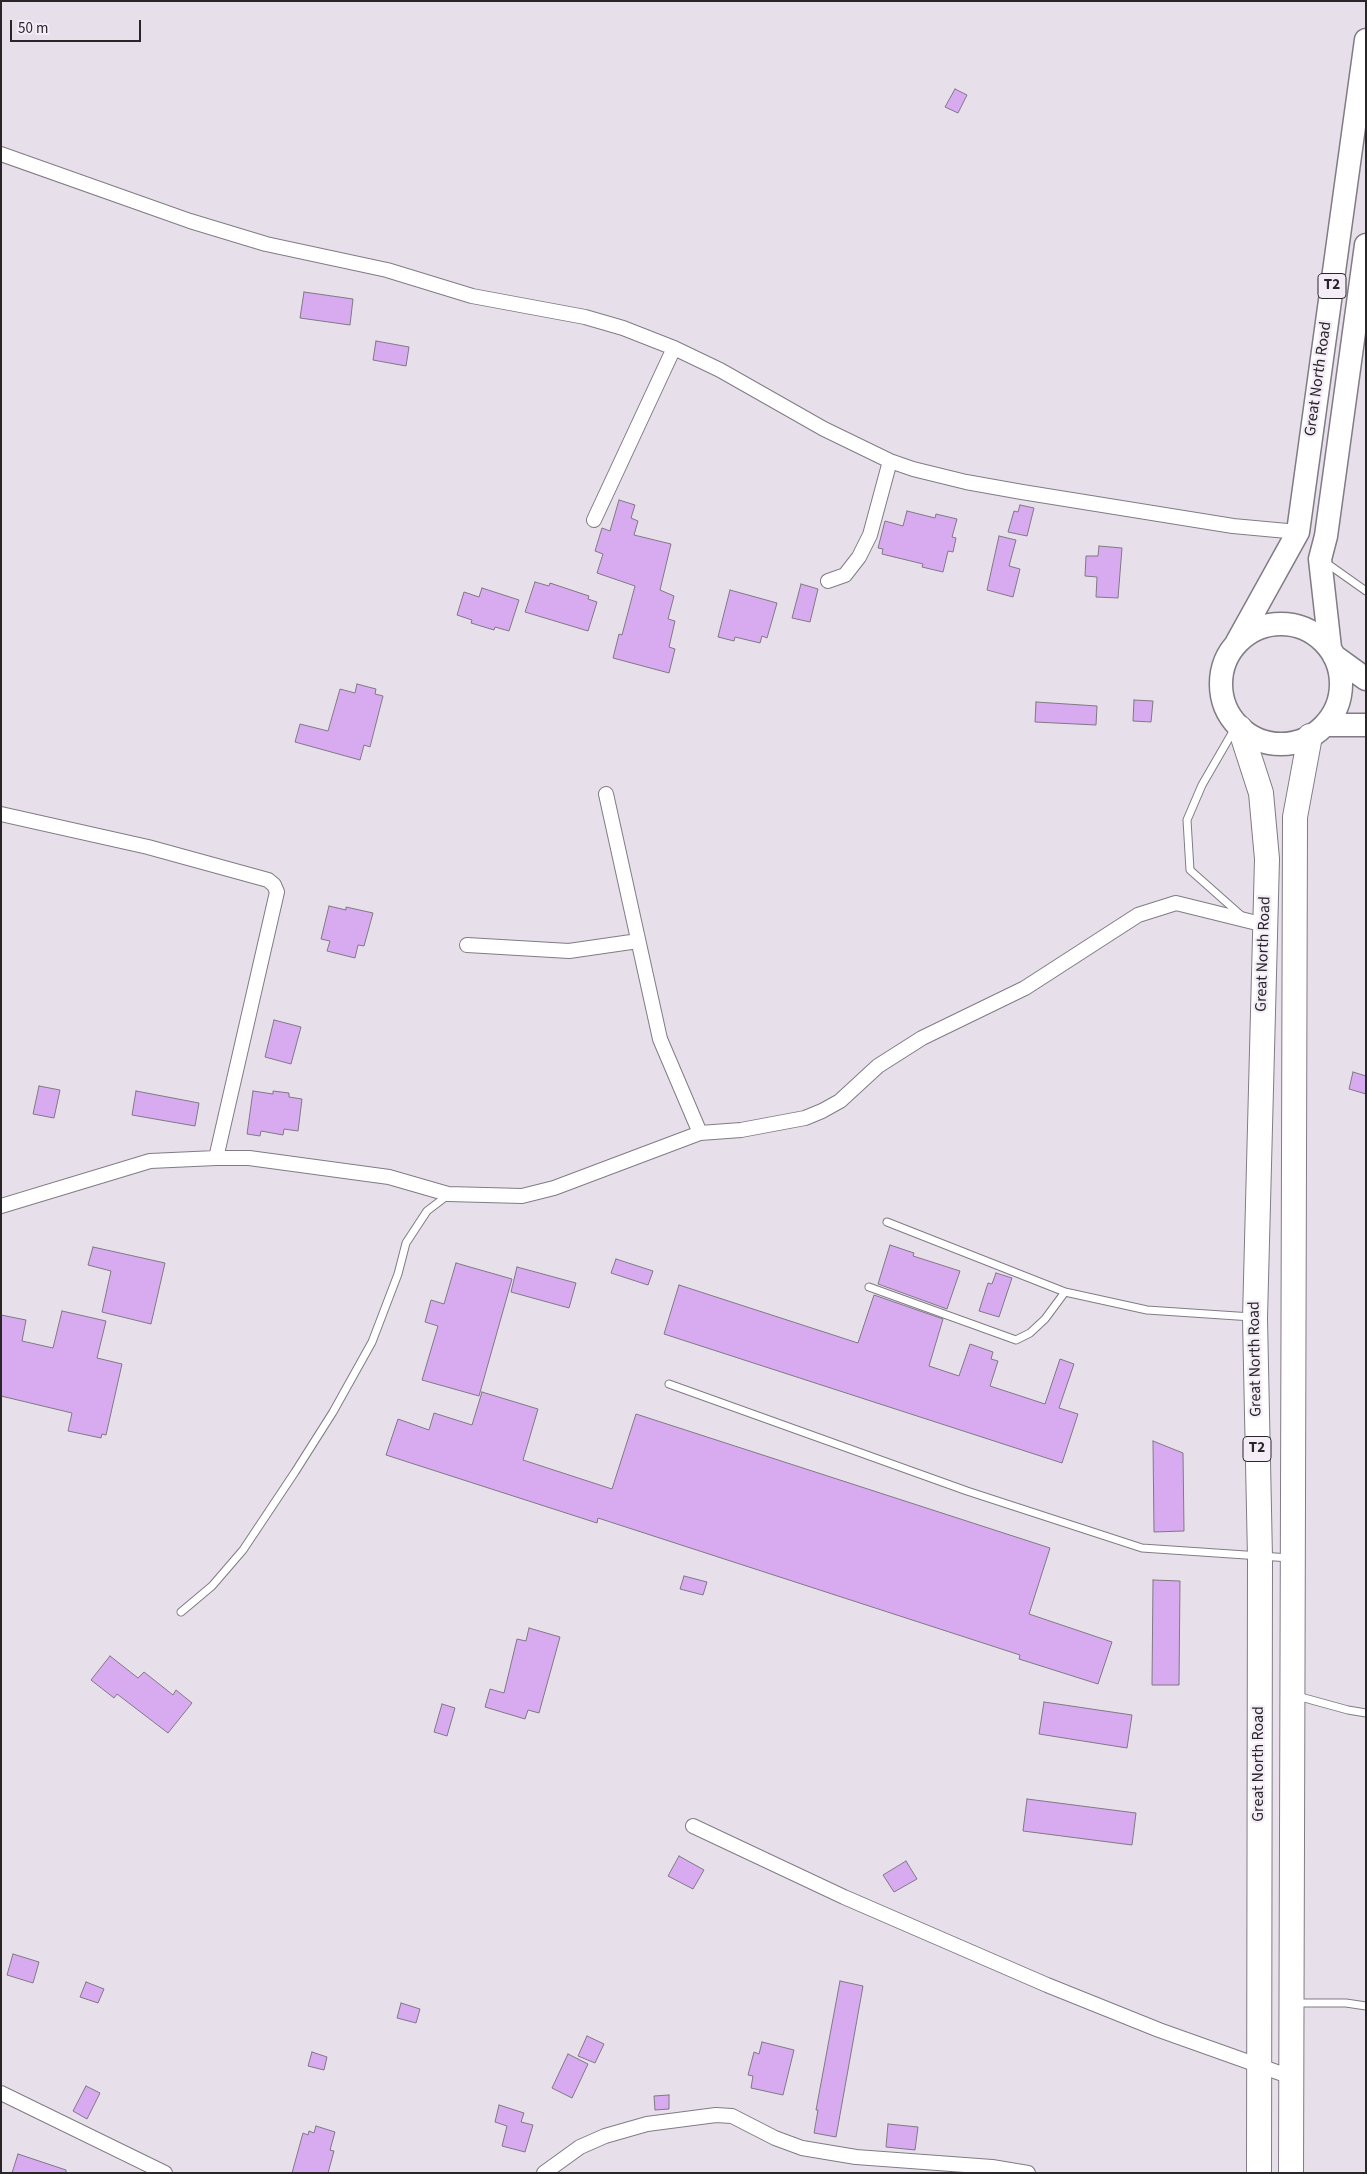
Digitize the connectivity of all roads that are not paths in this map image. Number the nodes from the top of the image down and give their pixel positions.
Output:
1 (1366, 40) edge
2 (1, 154) edge
3 (1366, 245) edge
4 (674, 348) junction
5 (890, 460) junction
6 (594, 520) dead end
7 (1298, 532) junction
8 (1320, 559) junction
9 (828, 581) dead end
10 (1366, 591) edge
11 (1236, 642) junction
12 (1332, 652) junction
13 (1366, 679) edge
14 (1366, 725) edge
15 (1238, 726) junction
16 (1318, 730) junction
17 (606, 794) dead end
18 (1, 814) edge
19 (1256, 923) junction
20 (638, 941) junction
21 (467, 945) dead end
22 (700, 1134) junction
23 (216, 1158) junction
24 (448, 1194) junction
25 (1, 1206) edge
26 (887, 1222) dead end
27 (869, 1287) dead end
28 (1065, 1292) junction
29 (1255, 1318) junction
30 (669, 1384) dead end
31 (1260, 1558) junction
32 (1292, 1558) junction
33 (181, 1612) dead end
34 (1292, 1694) junction
35 (1366, 1712) edge
36 (693, 1826) dead end
37 (1291, 2003) junction
38 (1366, 2006) edge
39 (1259, 2066) junction
40 (1291, 2077) junction
41 (1, 2093) edge
42 (165, 2173) edge
43 (544, 2173) edge
44 (1028, 2173) edge
45 (1259, 2173) edge
46 (1291, 2173) edge

1 - 7 main road, Great North Road / T2
2 - 4 street
3 - 8 main road, Great North Road / T2
4 - 5 street
4 - 6 street
5 - 7 street
5 - 9 street
7 - 11 main road, Great North Road / T2
8 - 10 lane
8 - 12 main road, Great North Road / T2
11 - 12 main road
11 - 15 main road
12 - 13 main road
12 - 16 main road
14 - 16 main road
15 - 16 main road
15 - 19 highway, Great North Road / T2
15 - 19 lane
16 - 32 highway, Great North Road / T2
17 - 20 street
18 - 23 street
19 - 22 street
19 - 29 highway, Great North Road / T2
20 - 21 street
20 - 22 street
22 - 24 street
23 - 24 street
23 - 25 street
24 - 33 lane
26 - 28 lane
27 - 28 lane
28 - 29 lane
29 - 31 highway, Great North Road / T2
30 - 31 lane
31 - 32 lane
31 - 39 highway, Great North Road / T2
32 - 34 highway, Great North Road / T2
34 - 35 lane
34 - 37 highway, Great North Road / T2
36 - 39 street
37 - 38 lane
37 - 40 highway, Great North Road / T2
39 - 40 street
39 - 45 highway, Great North Road / T2
40 - 46 highway, Great North Road / T2
41 - 42 street
43 - 44 street

